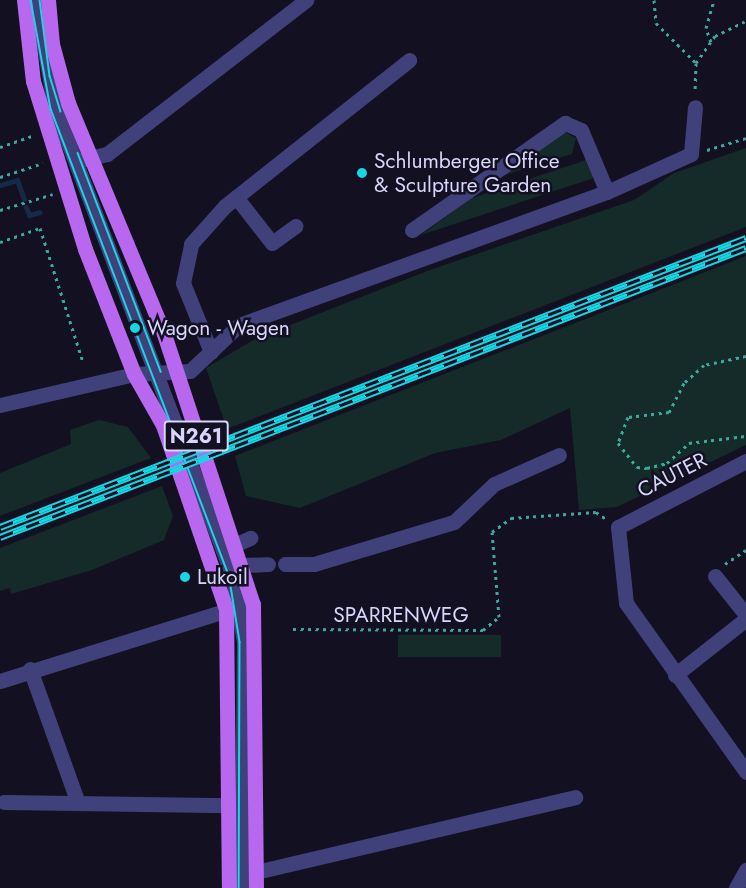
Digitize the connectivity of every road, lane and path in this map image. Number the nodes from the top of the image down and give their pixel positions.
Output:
1 (24, 0) edge
2 (36, 0) edge
3 (48, 0) edge
4 (306, 0) edge
5 (654, 0) edge
6 (714, 0) edge
7 (746, 21) edge
8 (711, 42) junction
9 (409, 60) dead end
10 (696, 63) junction
11 (695, 107) joint
12 (30, 136) dead end
13 (746, 138) edge
14 (709, 143) dead end
15 (0, 147) edge
16 (714, 148) junction
17 (688, 150) junction
18 (58, 152) junction
19 (76, 158) junction
20 (93, 159) junction
21 (38, 165) dead end
22 (0, 177) edge
23 (607, 192) junction
24 (50, 194) dead end
25 (236, 197) junction
26 (0, 210) edge
27 (295, 226) dead end
28 (412, 230) dead end
29 (0, 242) edge
30 (211, 352) junction
31 (746, 356) edge
32 (83, 362) dead end
33 (134, 374) junction
34 (158, 374) junction
35 (178, 375) junction
36 (0, 405) edge
37 (746, 436) edge
38 (559, 455) dead end
39 (746, 461) edge
40 (618, 527) junction
41 (231, 546) junction
42 (746, 550) edge
43 (268, 564) dead end
44 (285, 564) dead end
45 (243, 565) junction
46 (715, 576) joint
47 (240, 606) junction
48 (746, 615) edge
49 (746, 619) edge
50 (293, 629) dead end
51 (30, 669) junction
52 (675, 675) junction
53 (0, 681) edge
54 (746, 772) edge
55 (575, 797) dead end
56 (4, 802) dead end
57 (78, 803) junction
58 (230, 805) junction
59 (746, 870) edge
60 (256, 872) junction
61 (229, 888) edge
62 (243, 888) edge
63 (256, 888) edge
64 (736, 888) edge

1 - 18 main road, N261
2 - 19 street
3 - 20 main road, N261
4 - 20 street
5 - 10 path
6 - 8 path
7 - 8 path
8 - 10 path
9 - 25 street
10 - 11 path
11 - 17 street
12 - 15 path
13 - 16 path
14 - 16 path
16 - 17 path
17 - 23 street
18 - 19 street
18 - 33 main road, N261
19 - 20 street
19 - 34 street
20 - 35 main road, N261
21 - 22 path
23 - 28 street
23 - 30 street
24 - 26 path
25 - 27 street
25 - 30 street
29 - 32 path
30 - 35 street
31 - 37 path
33 - 34 street
33 - 36 street
33 - 41 main road, N261
34 - 35 street
34 - 41 street
35 - 41 main road, N261
38 - 44 street
39 - 40 street, CAUTER
40 - 50 path, SPARRENWEG
40 - 52 street
41 - 45 main road, N261
41 - 47 main road, N261
42 - 46 path
43 - 45 street
45 - 47 main road, N261
46 - 48 street
47 - 51 street
47 - 58 main road, N261
47 - 60 main road, N261
47 - 62 street
49 - 52 street
51 - 53 street
51 - 57 street
52 - 54 street
55 - 60 street
56 - 57 street
57 - 58 street
58 - 61 main road, N261
59 - 64 street
60 - 63 main road, N261

